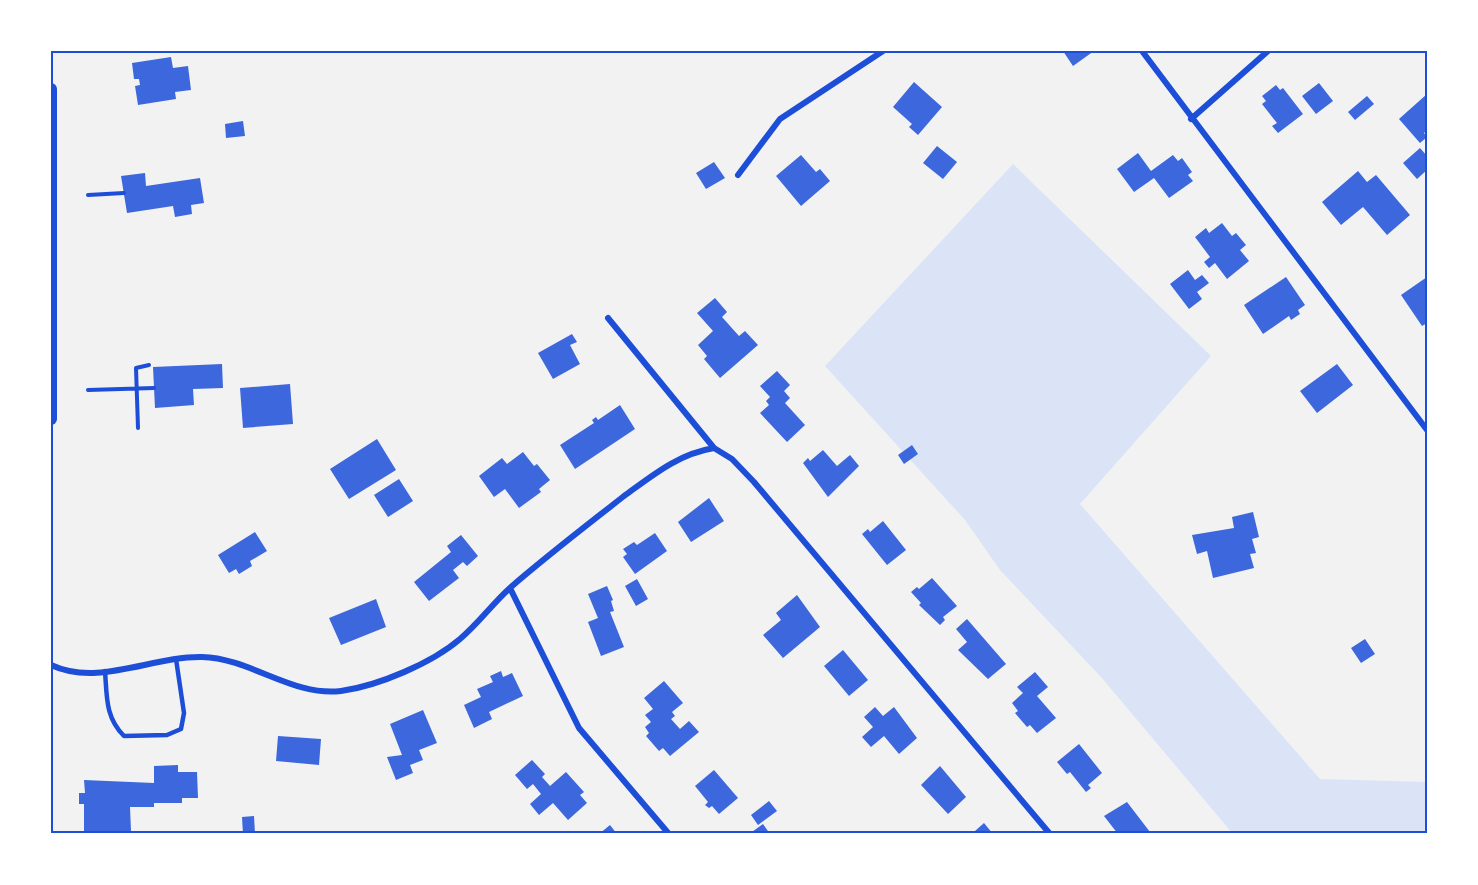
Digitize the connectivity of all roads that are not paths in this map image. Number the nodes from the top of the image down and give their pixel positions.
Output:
1 (883, 51) edge
2 (1142, 51) edge
3 (1268, 51) edge
4 (51, 89) edge
5 (1191, 119) junction
6 (738, 175) dead end
7 (52, 232) edge
8 (608, 318) dead end
9 (51, 419) edge
10 (1427, 430) edge
11 (714, 448) junction
12 (510, 588) junction
13 (177, 659) junction
14 (51, 665) edge
15 (105, 671) junction
16 (669, 834) edge
17 (1050, 834) edge

1 - 6 street
2 - 5 street
3 - 5 street
4 - 7 main road
5 - 10 street
7 - 9 main road
8 - 11 street
11 - 12 street
11 - 17 street
12 - 13 street
12 - 16 street
13 - 15 street
13 - 15 lane
14 - 15 street

